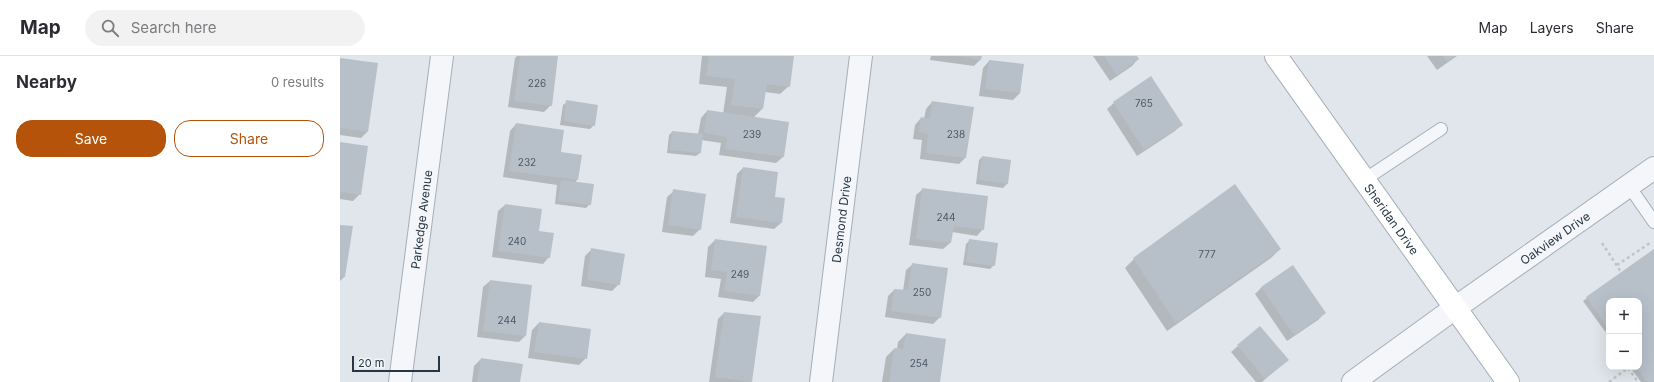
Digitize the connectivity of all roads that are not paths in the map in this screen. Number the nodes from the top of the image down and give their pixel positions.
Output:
1 (442, 56) edge
2 (861, 56) edge
3 (1276, 56) edge
4 (1441, 129) dead end
5 (1654, 168) edge
6 (1364, 180) junction
7 (1629, 186) junction
8 (1654, 222) edge
9 (1455, 308) junction
10 (400, 382) edge
11 (821, 382) edge
12 (1353, 382) edge
13 (1508, 382) edge

1 - 10 street, Parkedge Avenue
2 - 11 street, Desmond Drive
3 - 6 main road, Sheridan Drive
4 - 6 lane
5 - 7 street, Oakview Drive
6 - 9 main road, Sheridan Drive
7 - 8 lane
7 - 9 street, Oakview Drive
9 - 12 street, Oakview Drive
9 - 13 main road, Sheridan Drive

